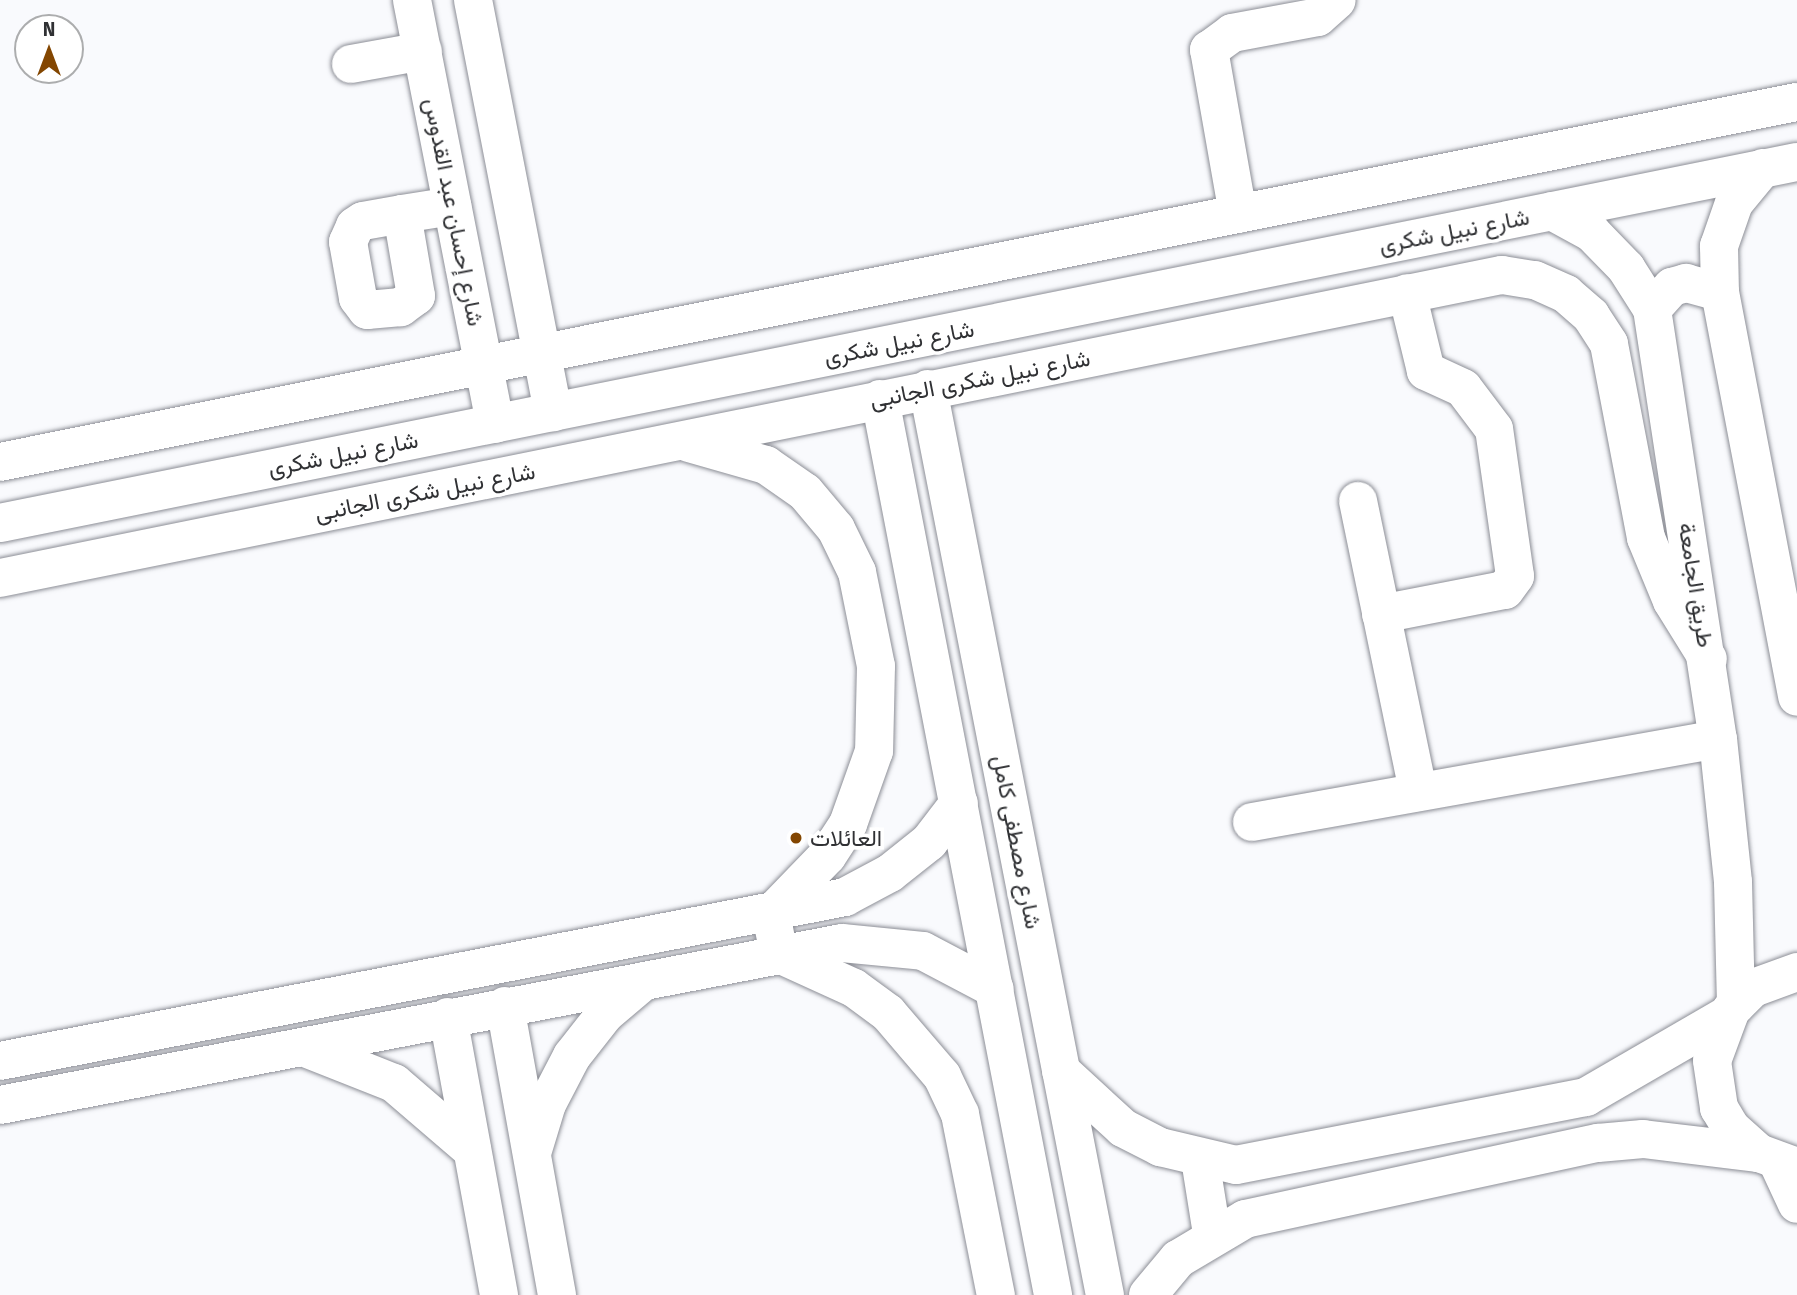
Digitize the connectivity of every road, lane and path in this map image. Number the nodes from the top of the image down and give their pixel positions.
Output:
1 (412, 0) edge
2 (474, 0) edge
3 (1337, 0) edge
4 (423, 51) junction
5 (351, 64) dead end
6 (1797, 102) edge
7 (1780, 165) edge
8 (452, 206) junction
9 (1552, 211) junction
10 (402, 214) dead end
11 (1238, 214) junction
12 (1720, 292) junction
13 (1407, 293) junction
14 (1114, 299) junction
15 (1652, 309) junction
16 (1125, 349) junction
17 (542, 355) junction
18 (484, 366) junction
19 (928, 389) junction
20 (880, 399) junction
21 (553, 412) junction
22 (495, 424) junction
23 (673, 441) junction
24 (0, 462) edge
25 (1358, 501) dead end
26 (0, 523) edge
27 (0, 578) edge
28 (1381, 614) junction
29 (976, 636) junction
30 (928, 645) junction
31 (1708, 659) junction
32 (1797, 697) edge
33 (1718, 739) junction
34 (1418, 793) junction
35 (959, 803) junction
36 (1252, 822) dead end
37 (771, 914) junction
38 (779, 954) junction
39 (1797, 972) edge
40 (646, 979) junction
41 (995, 989) junction
42 (505, 1006) junction
43 (1732, 1009) junction
44 (448, 1017) junction
45 (298, 1046) junction
46 (1, 1061) edge
47 (1061, 1071) junction
48 (5, 1103) edge
49 (472, 1150) junction
50 (532, 1155) junction
51 (1200, 1159) junction
52 (1778, 1161) edge
53 (1797, 1204) edge
54 (1212, 1234) junction
55 (499, 1295) edge
56 (557, 1295) edge
57 (996, 1295) edge
58 (1053, 1295) edge
59 (1105, 1295) edge
60 (1148, 1295) edge

1 - 4 street, شارع إحسان عبد القدوس
2 - 17 street
3 - 11 street
4 - 5 street
4 - 8 street, شارع إحسان عبد القدوس
6 - 11 street
7 - 9 street, شارع نبيل شكرى
7 - 12 street
8 - 10 street
8 - 18 street, شارع إحسان عبد القدوس
9 - 14 street, شارع نبيل شكرى
9 - 15 street, طريق الجامعة
11 - 17 street
12 - 15 street
12 - 32 street
13 - 16 street, شارع نبيل شكرى الجانبى
13 - 28 street
13 - 31 street, شارع نبيل شكرى الجانبى
14 - 16 street
14 - 21 street, شارع نبيل شكرى
15 - 31 street, طريق الجامعة
16 - 19 street, شارع نبيل شكرى الجانبى
17 - 18 street
17 - 21 street
18 - 22 street, شارع إحسان عبد القدوس
18 - 24 street
19 - 20 street, شارع نبيل شكرى الجانبى
19 - 29 street, شارع مصطفى كامل
20 - 23 street, شارع نبيل شكرى الجانبى
20 - 30 street
21 - 22 street, شارع نبيل شكرى
22 - 26 street, شارع نبيل شكرى
23 - 27 street, شارع نبيل شكرى الجانبى
23 - 37 street
25 - 28 street
28 - 34 street
29 - 30 street
29 - 47 street, شارع مصطفى كامل
30 - 35 street
31 - 33 street, طريق الجامعة
33 - 34 street
33 - 43 street, طريق الجامعة
34 - 36 street
35 - 37 street
35 - 41 street
37 - 38 street
37 - 46 street
38 - 40 street
38 - 41 street
38 - 57 street
39 - 43 street
40 - 42 street
40 - 50 street
41 - 58 street
42 - 44 street
42 - 50 street
43 - 51 street
43 - 52 street
44 - 45 street
44 - 49 street
45 - 48 street
45 - 49 street
46 - 48 street
47 - 51 street
47 - 59 street, شارع مصطفى كامل
49 - 55 street
50 - 56 street
51 - 54 street
52 - 53 street
52 - 54 street
54 - 60 street

